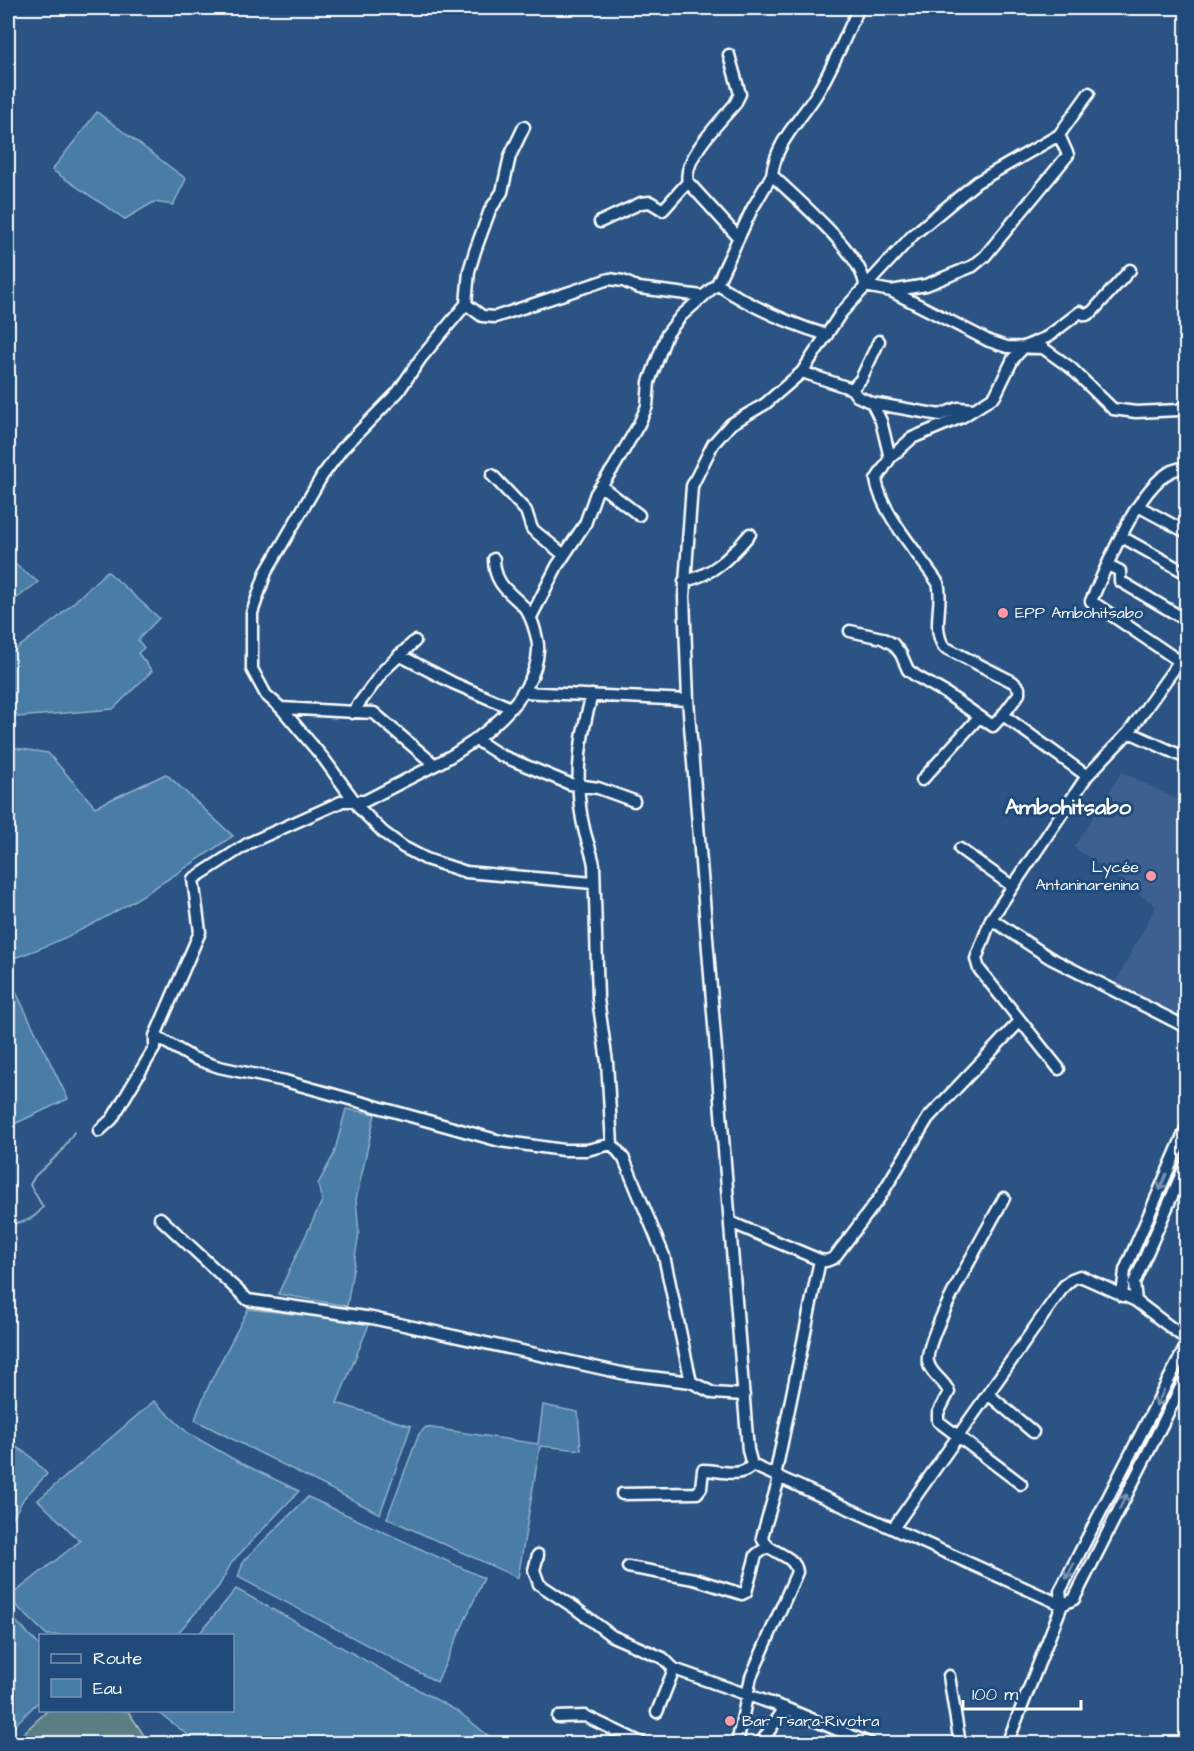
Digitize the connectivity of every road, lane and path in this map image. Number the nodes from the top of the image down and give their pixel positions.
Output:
1 (859, 8) edge
2 (729, 55) dead end
3 (1089, 93) dead end
4 (524, 127) dead end
5 (1059, 135) junction
6 (772, 175) junction
7 (688, 182) junction
8 (600, 222) dead end
9 (738, 237) junction
10 (1130, 270) dead end
11 (717, 284) junction
12 (865, 286) junction
13 (891, 291) junction
14 (702, 296) junction
15 (466, 303) junction
16 (827, 335) junction
17 (879, 342) dead end
18 (1024, 347) junction
19 (802, 372) junction
20 (852, 389) junction
21 (872, 403) junction
22 (1186, 405) edge
23 (975, 409) junction
24 (890, 458) junction
25 (1186, 468) edge
26 (492, 475) dead end
27 (601, 486) junction
28 (1138, 506) junction
29 (639, 515) dead end
30 (1186, 532) edge
31 (750, 534) dead end
32 (1122, 537) junction
33 (564, 555) junction
34 (494, 559) dead end
35 (1108, 565) junction
36 (1186, 573) edge
37 (684, 580) junction
38 (531, 616) junction
39 (1186, 620) edge
40 (850, 632) dead end
41 (415, 641) dead end
42 (399, 655) junction
43 (1183, 657) edge
44 (522, 692) junction
45 (592, 694) junction
46 (688, 700) junction
47 (281, 708) junction
48 (511, 708) junction
49 (352, 712) junction
50 (1003, 715) junction
51 (979, 717) junction
52 (1129, 732) junction
53 (475, 739) junction
54 (1186, 758) edge
55 (435, 765) junction
56 (1087, 776) junction
57 (922, 780) dead end
58 (579, 783) junction
59 (357, 800) junction
60 (634, 801) dead end
61 (960, 849) dead end
62 (593, 883) junction
63 (1012, 886) junction
64 (991, 919) junction
65 (1020, 1021) junction
66 (1186, 1027) edge
67 (155, 1036) junction
68 (1059, 1069) dead end
69 (1186, 1129) edge
70 (99, 1131) dead end
71 (612, 1144) junction
72 (1186, 1164) edge
73 (1004, 1198) dead end
74 (160, 1218) dead end
75 (730, 1222) junction
76 (819, 1260) junction
77 (1122, 1296) junction
78 (1136, 1301) junction
79 (1186, 1339) edge
80 (1186, 1346) edge
81 (1186, 1377) edge
82 (691, 1382) junction
83 (988, 1394) junction
84 (744, 1395) junction
85 (1033, 1432) dead end
86 (957, 1437) junction
87 (752, 1465) junction
88 (777, 1477) junction
89 (1021, 1484) dead end
90 (622, 1494) dead end
91 (894, 1527) junction
92 (768, 1546) junction
93 (538, 1556) dead end
94 (628, 1567) dead end
95 (1062, 1605) junction
96 (674, 1669) junction
97 (949, 1676) dead end
98 (748, 1695) junction
99 (785, 1708) junction
100 (657, 1712) dead end
101 (558, 1717) dead end
102 (852, 1740) edge
103 (644, 1743) edge
104 (737, 1743) edge
105 (760, 1743) edge
106 (871, 1743) edge
107 (960, 1743) edge
108 (1007, 1743) edge

1 - 6 street
2 - 7 street
3 - 5 street
4 - 15 street
5 - 12 street
5 - 13 street
6 - 9 street
6 - 12 street
7 - 8 street
7 - 9 street
9 - 11 street
10 - 18 street
11 - 14 street
11 - 16 street
12 - 13 street
12 - 16 street
13 - 18 street
14 - 15 street
14 - 27 street
15 - 47 street
16 - 19 street
17 - 20 street
18 - 22 street
18 - 23 street
19 - 20 street
19 - 37 street
20 - 21 street
21 - 23 street
21 - 24 street
23 - 24 street
24 - 50 street
25 - 28 street
26 - 33 street
27 - 29 street
27 - 33 street
28 - 30 street
28 - 32 street
31 - 37 street
32 - 35 street
32 - 36 street
33 - 38 street
34 - 38 street
35 - 39 street
35 - 43 street
37 - 46 street
38 - 44 street
40 - 51 street
41 - 42 street
42 - 48 street
42 - 49 street
43 - 52 street
44 - 45 street
44 - 48 street
45 - 46 street
45 - 58 street
46 - 75 street
47 - 49 street
47 - 59 street
48 - 53 street
49 - 55 street
50 - 51 street
50 - 56 street
51 - 57 street
52 - 54 street
52 - 56 street
53 - 55 street
53 - 58 street
55 - 59 street
56 - 63 street
58 - 60 street
58 - 62 street
59 - 62 street
59 - 67 street
61 - 63 street
62 - 71 street
63 - 64 street
64 - 65 street
64 - 66 street
65 - 68 street
65 - 76 street
67 - 70 street
67 - 71 street
69 -> 77 street
71 - 82 street
72 - 78 street
73 - 86 street
74 - 82 street
75 - 76 street
75 - 84 street
76 - 88 street
77 - 78 street
77 - 83 street
78 - 79 street
80 -> 95 street
95 -> 81 street
82 - 84 street
83 - 85 street
83 - 86 street
84 - 87 street
86 - 89 street
86 - 91 street
87 - 88 street
87 - 90 street
88 - 91 street
88 - 92 street
91 - 95 street
92 - 94 street
92 - 98 street
93 - 96 street
95 - 108 street
96 - 98 street
96 - 100 street
97 - 107 street
98 - 99 street
98 - 104 street
99 - 102 street
99 - 105 street
101 - 103 street
102 - 106 street

